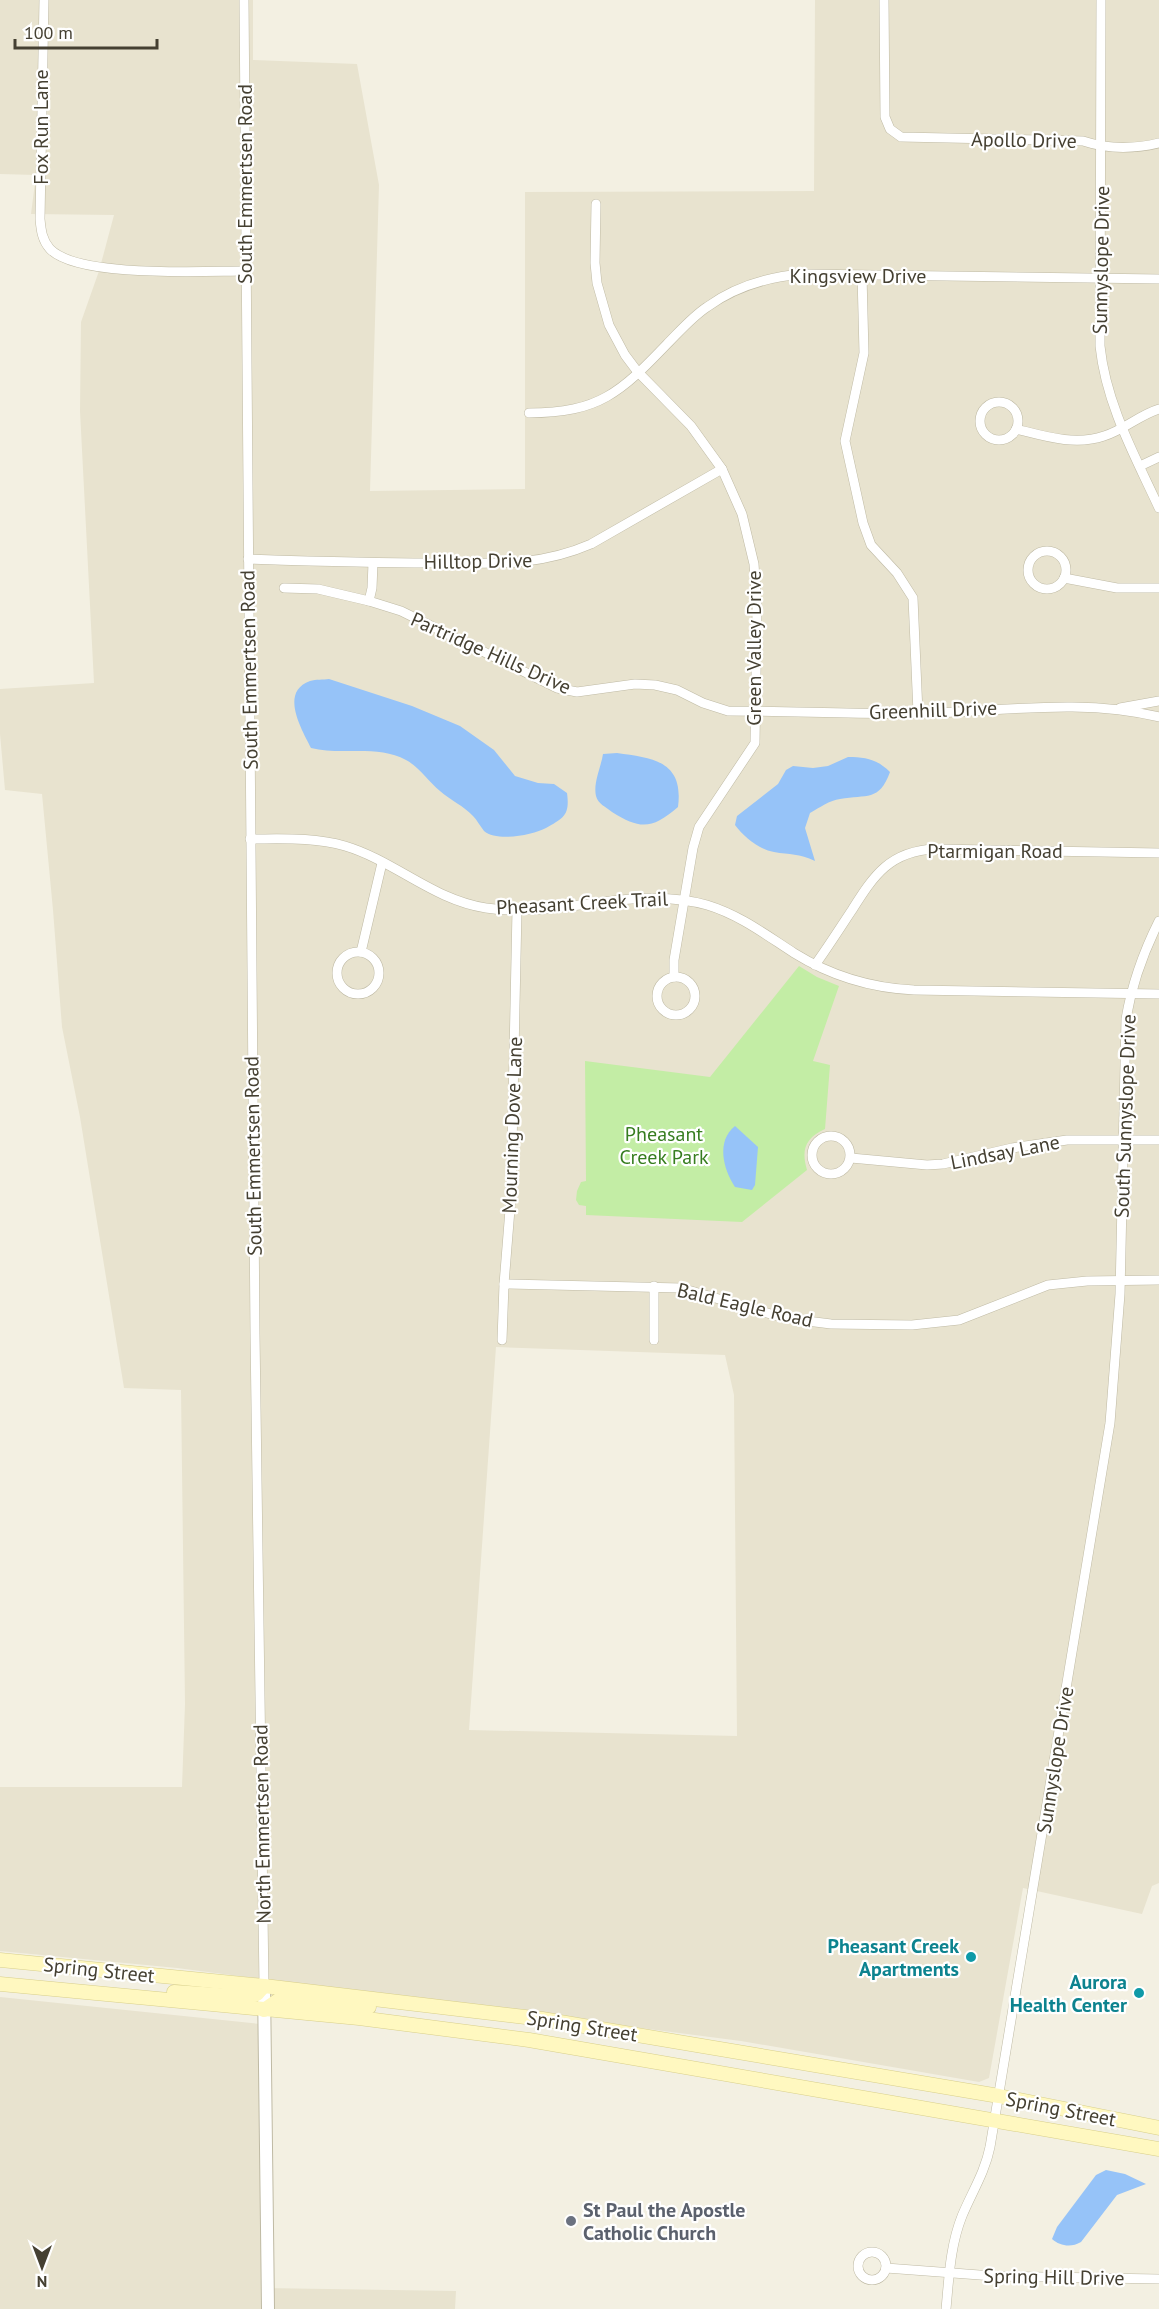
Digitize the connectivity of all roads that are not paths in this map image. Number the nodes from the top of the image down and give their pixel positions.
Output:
1 (44, 0) edge
2 (244, 0) edge
3 (884, 0) edge
4 (1101, 0) edge
5 (1159, 143) edge
6 (1102, 147) junction
7 (596, 204) dead end
8 (245, 271) junction
9 (862, 275) junction
10 (1101, 278) junction
11 (1159, 279) edge
12 (639, 374) junction
13 (1159, 409) edge
14 (529, 414) dead end
15 (1122, 428) junction
16 (1016, 429) junction
17 (1159, 457) edge
18 (1140, 466) junction
19 (722, 469) junction
20 (1159, 508) edge
21 (248, 559) junction
22 (373, 563) junction
23 (1064, 578) junction
24 (284, 588) dead end
25 (1159, 588) edge
26 (369, 601) junction
27 (1159, 700) edge
28 (1110, 709) junction
29 (755, 711) junction
30 (918, 713) junction
31 (1159, 717) edge
32 (250, 838) junction
33 (1159, 853) edge
34 (382, 863) junction
35 (684, 899) junction
36 (517, 910) junction
37 (1159, 921) edge
38 (361, 952) junction
39 (816, 965) junction
40 (674, 977) junction
41 (1130, 993) junction
42 (1159, 994) edge
43 (1123, 1139) junction
44 (1159, 1140) edge
45 (851, 1158) junction
46 (1120, 1280) junction
47 (1159, 1280) edge
48 (504, 1284) junction
49 (654, 1286) junction
50 (255, 1340) joint
51 (502, 1340) dead end
52 (654, 1340) dead end
53 (1110, 1423) joint
54 (0, 1960) edge
55 (140, 1974) junction
56 (0, 1984) edge
57 (264, 1986) junction
58 (138, 1997) junction
59 (382, 2000) junction
60 (264, 2010) junction
61 (381, 2020) junction
62 (651, 2038) junction
63 (646, 2060) junction
64 (851, 2071) junction
65 (846, 2095) junction
66 (999, 2096) junction
67 (994, 2121) junction
68 (1159, 2128) edge
69 (1159, 2149) edge
70 (886, 2268) dead end
71 (950, 2274) junction
72 (1159, 2279) edge
73 (268, 2309) edge
74 (946, 2309) edge

1 - 8 street, Fox Run Lane
2 - 8 street, South Emmertsen Road
3 - 6 street, Apollo Drive
4 - 6 street, Sunnyslope Drive
5 - 6 street, Apollo Drive
6 - 10 street, Sunnyslope Drive
7 - 12 street, Green Valley Drive
8 - 21 street, South Emmertsen Road
9 - 10 street, Kingsview Drive
9 - 12 street, Kingsview Drive
9 - 30 street
10 - 11 street, Kingsview Drive
10 - 15 street, Sunnyslope Drive
12 - 14 street, Kingsview Drive
12 - 19 street, Green Valley Drive
13 - 15 street
15 - 16 street
15 - 18 street, Sunnyslope Drive
16 - 16 street
17 - 18 street
18 - 20 street, Sunnyslope Drive
19 - 22 street, Hilltop Drive
19 - 29 street, Green Valley Drive
21 - 22 street, Hilltop Drive
21 - 32 street, South Emmertsen Road
22 - 26 street
23 - 23 street
23 - 25 street
24 - 26 street, Partridge Hills Drive
26 - 29 street, Partridge Hills Drive
27 - 28 street, Greenhill Drive
28 - 30 street, Greenhill Drive
28 - 31 street, Greenhill Drive
29 - 30 street, Greenhill Drive
29 - 35 street, Green Valley Drive
32 - 34 street, Pheasant Creek Trail
32 - 50 street, South Emmertsen Road
33 - 39 street, Ptarmigan Road
34 - 36 street, Pheasant Creek Trail
34 - 38 street
35 - 36 street, Pheasant Creek Trail
35 - 39 street, Pheasant Creek Trail
35 - 40 street, Green Valley Drive
36 - 48 street, Mourning Dove Lane
37 - 41 street, South Sunnyslope Drive
38 - 38 street
39 - 41 street, Pheasant Creek Trail
40 - 40 street
41 - 42 street, Pheasant Creek Trail
41 - 43 street, South Sunnyslope Drive
43 - 44 street, Lindsay Lane
43 - 45 street, Lindsay Lane
43 - 46 street, South Sunnyslope Drive
45 - 45 street
46 - 47 street, Bald Eagle Road
46 - 49 street, Bald Eagle Road
46 - 53 street, South Sunnyslope Drive
48 - 49 street, Bald Eagle Road
48 - 51 street, Mourning Dove Lane
49 - 52 street
50 - 57 street, North Emmertsen Road
53 - 66 street, Sunnyslope Drive
54 - 55 main road, Spring Street
55 - 57 main road, Spring Street
55 - 58 main road
56 - 58 main road, Spring Street
57 - 58 main road
57 - 59 main road, Spring Street
57 - 60 street, North Emmertsen Road
58 - 60 main road, Spring Street
59 - 60 main road
59 - 61 main road
59 - 62 main road, Spring Street
60 - 61 main road, Spring Street
60 - 73 street, North Emmertsen Road
61 - 63 main road, Spring Street
62 - 63 main road
62 - 64 main road, Spring Street
63 - 65 main road, Spring Street
64 - 65 main road
64 - 66 main road, Spring Street
65 - 67 main road, Spring Street
66 - 67 street, Sunnyslope Drive
66 - 68 main road, Spring Street
67 - 69 main road, Spring Street
67 - 71 street, Sunnyslope Drive
70 - 71 street, Spring Hill Drive
71 - 72 street, Spring Hill Drive
71 - 74 street, Sunnyslope Drive

